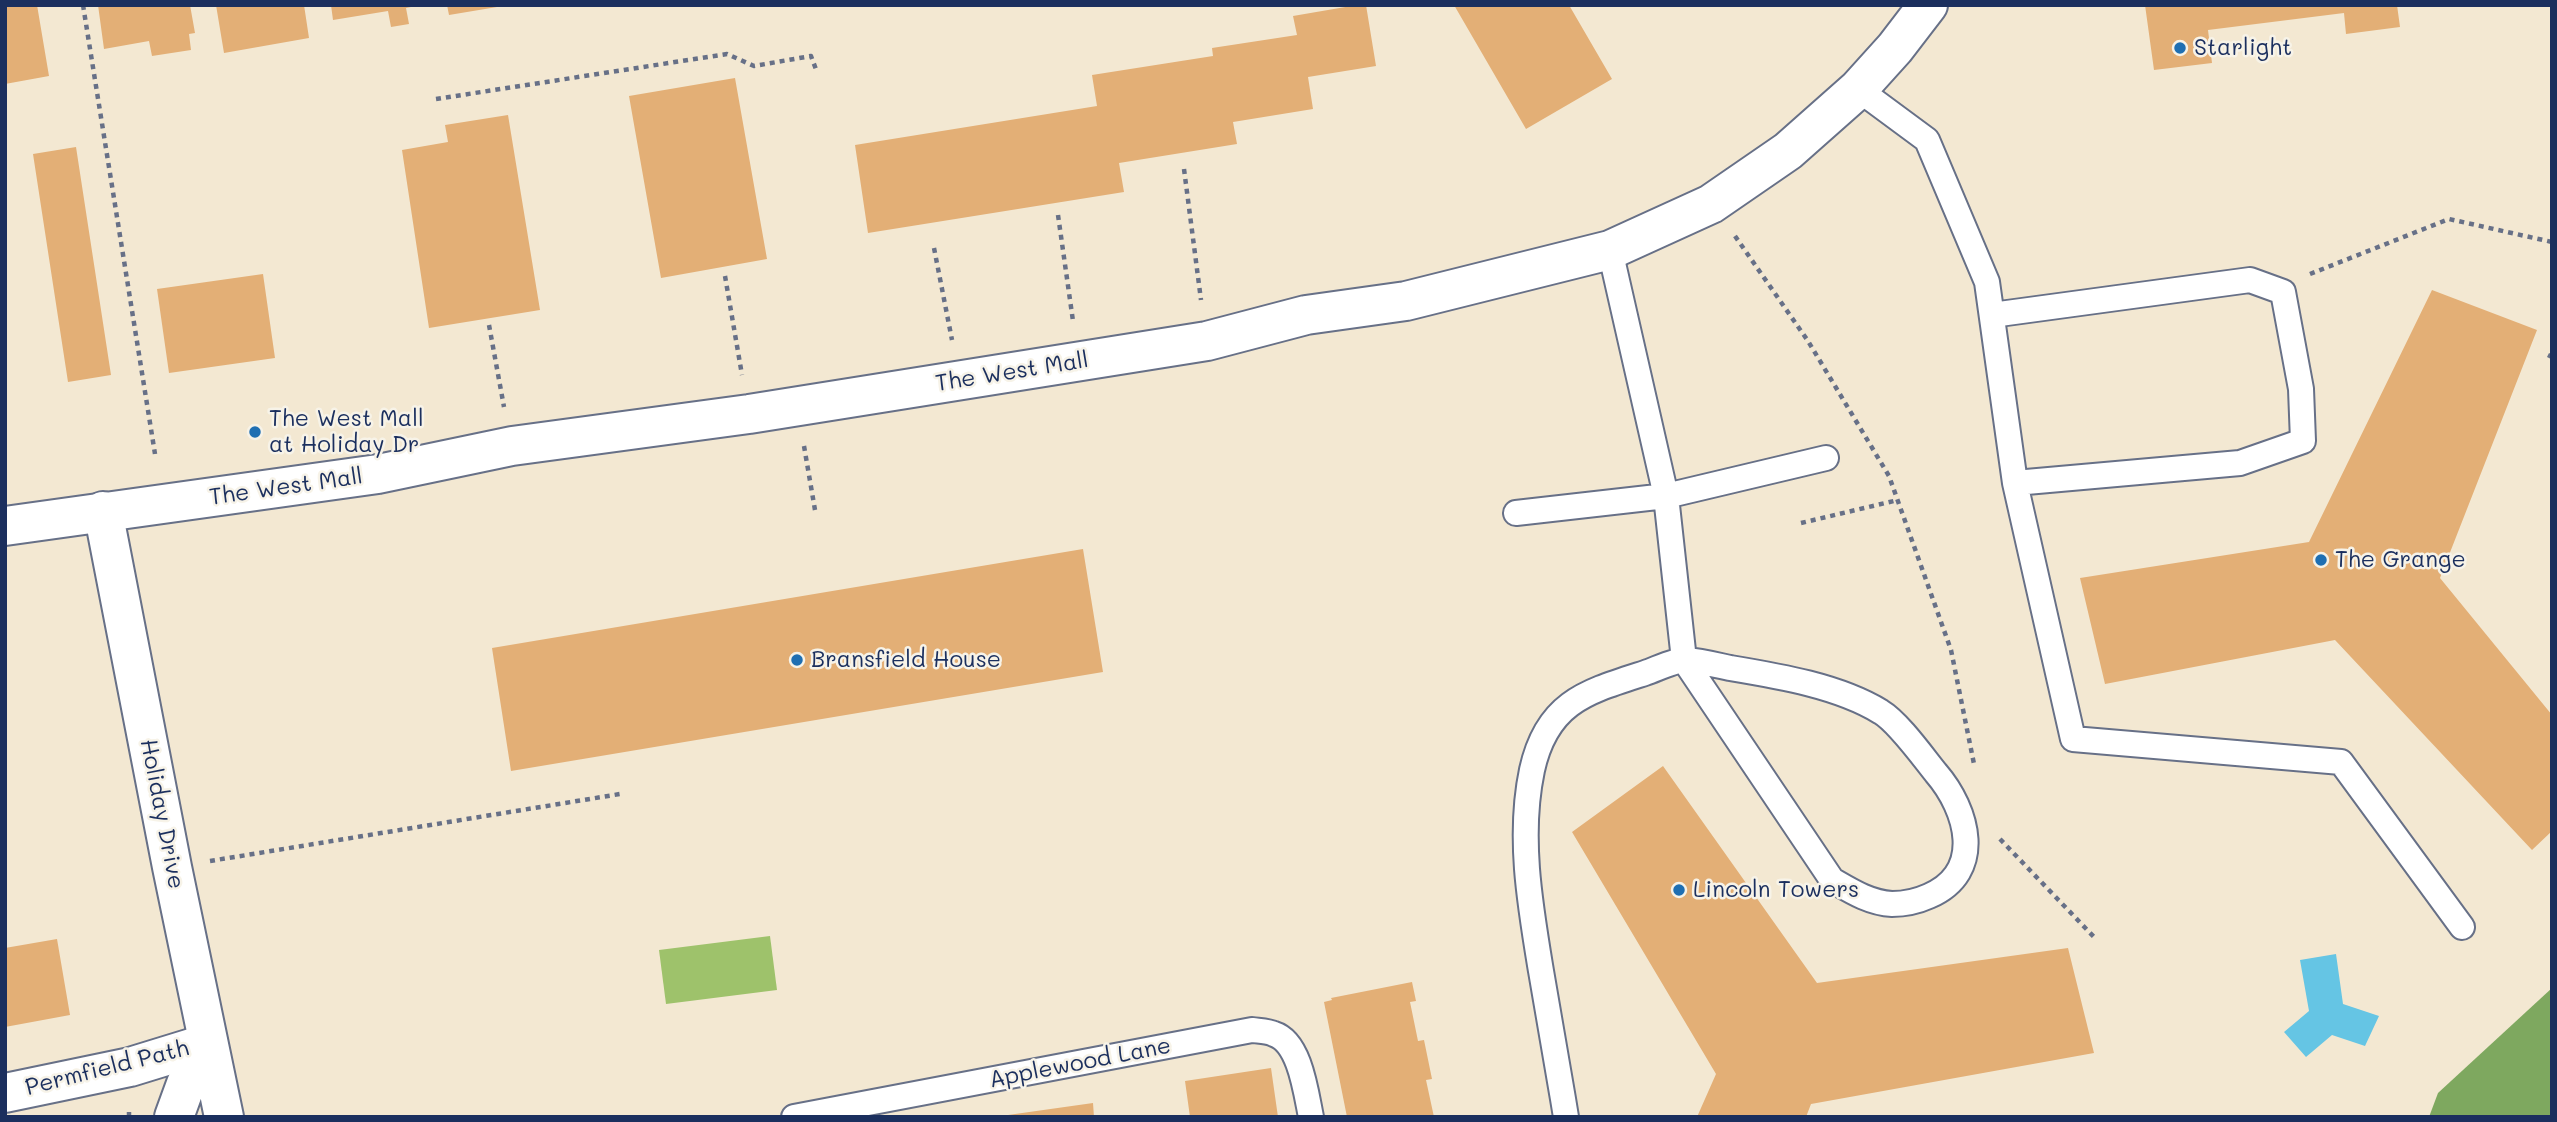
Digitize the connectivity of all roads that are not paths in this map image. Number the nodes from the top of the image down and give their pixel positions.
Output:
1 (1928, 5) edge
2 (1858, 89) junction
3 (1610, 250) junction
4 (1992, 315) junction
5 (1826, 458) dead end
6 (2015, 483) junction
7 (1666, 496) junction
8 (103, 511) junction
9 (1516, 513) dead end
10 (5, 526) edge
11 (1684, 660) junction
12 (2462, 927) dead end
13 (208, 1043) junction
14 (5, 1093) edge
15 (174, 1117) edge
16 (224, 1117) edge
17 (794, 1117) edge
18 (1311, 1117) edge
19 (1566, 1117) edge

1 - 2 main road, The West Mall
2 - 3 main road, The West Mall
2 - 4 lane
3 - 7 lane
3 - 8 main road, The West Mall
4 - 6 lane
4 - 6 lane
5 - 7 lane
6 - 12 lane
7 - 9 lane
7 - 11 lane
8 - 10 main road, The West Mall
8 - 13 main road, Holiday Drive
11 - 11 lane
11 - 19 lane
13 - 14 main road, Permfield Path
13 - 15 main road
13 - 16 main road, Holiday Drive
17 - 18 lane, Applewood Lane

